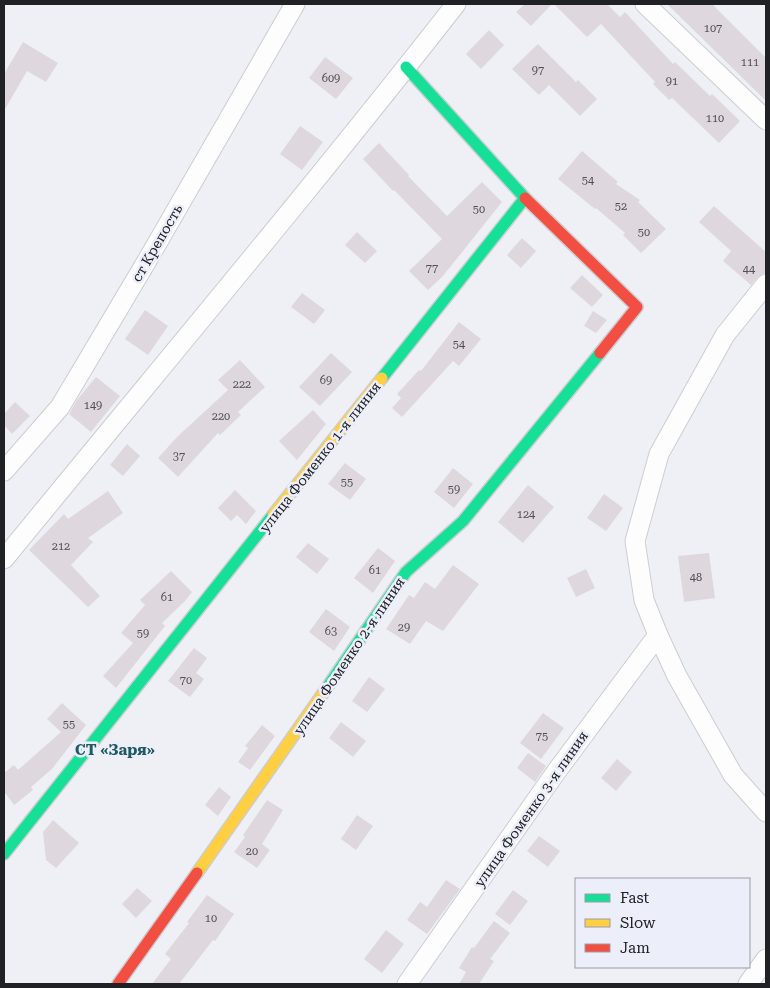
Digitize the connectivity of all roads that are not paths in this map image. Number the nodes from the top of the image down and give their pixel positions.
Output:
1 (295, 4) edge
2 (456, 4) edge
3 (645, 4) edge
4 (406, 67) junction
5 (766, 120) edge
6 (525, 198) junction
7 (766, 284) edge
8 (4, 472) edge
9 (4, 559) edge
10 (658, 635) junction
11 (766, 812) edge
12 (4, 854) edge
13 (766, 959) edge
14 (118, 984) edge
15 (407, 984) edge
16 (748, 984) edge

1 - 8 street, ст Крепость
2 - 4 street
3 - 5 street
4 - 6 street
4 - 9 street
6 - 12 street, улица Фоменко 1-я линия
6 - 14 street, улица Фоменко 2-я линия
7 - 10 street
10 - 11 street
10 - 15 street, улица Фоменко 3-я линия
13 - 16 street

